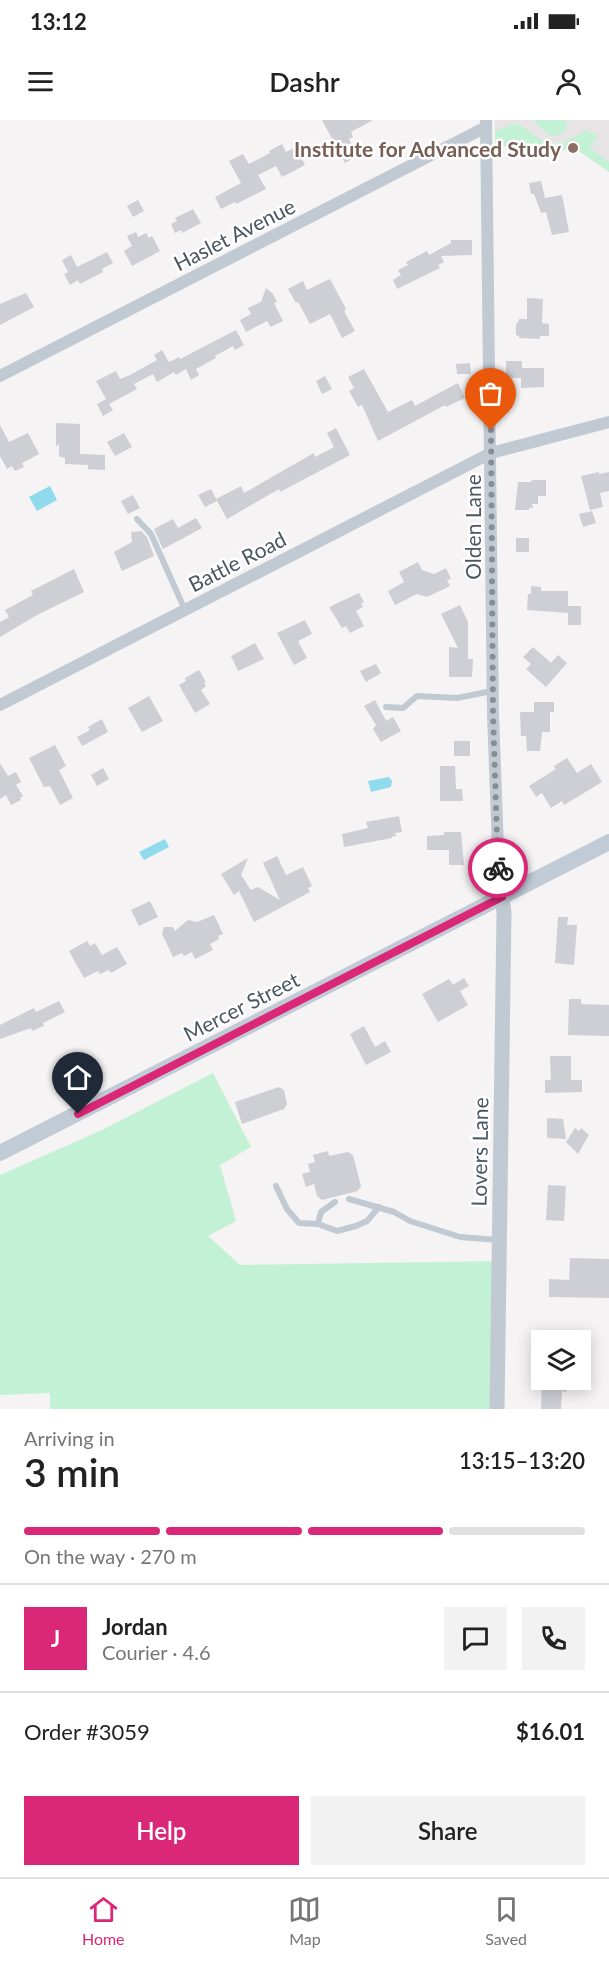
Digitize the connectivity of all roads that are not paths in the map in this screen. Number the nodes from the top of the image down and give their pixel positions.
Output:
1 (486, 124) edge
2 (0, 376) edge
3 (609, 422) edge
4 (491, 453) junction
5 (137, 519) dead end
6 (185, 610) junction
7 (493, 690) junction
8 (0, 705) edge
9 (386, 707) dead end
10 (609, 842) edge
11 (502, 897) junction
12 (0, 1153) edge
13 (276, 1186) dead end
14 (349, 1199) dead end
15 (335, 1202) dead end
16 (379, 1207) junction
17 (318, 1224) junction
18 (499, 1240) junction
19 (497, 1409) edge

1 - 2 street, Haslet Avenue
1 - 4 street, Olden Lane
3 - 4 street, Battle Road
4 - 6 street, Battle Road
4 - 7 street, Olden Lane
5 - 6 lane
6 - 8 street, Battle Road
7 - 9 lane
7 - 11 street, Olden Lane
10 - 11 main road, Mercer Street
11 - 12 main road, Mercer Street
11 - 18 street, Lovers Lane
13 - 17 lane
14 - 16 lane
15 - 17 lane
16 - 17 lane
16 - 18 lane
18 - 19 street, Lovers Lane

